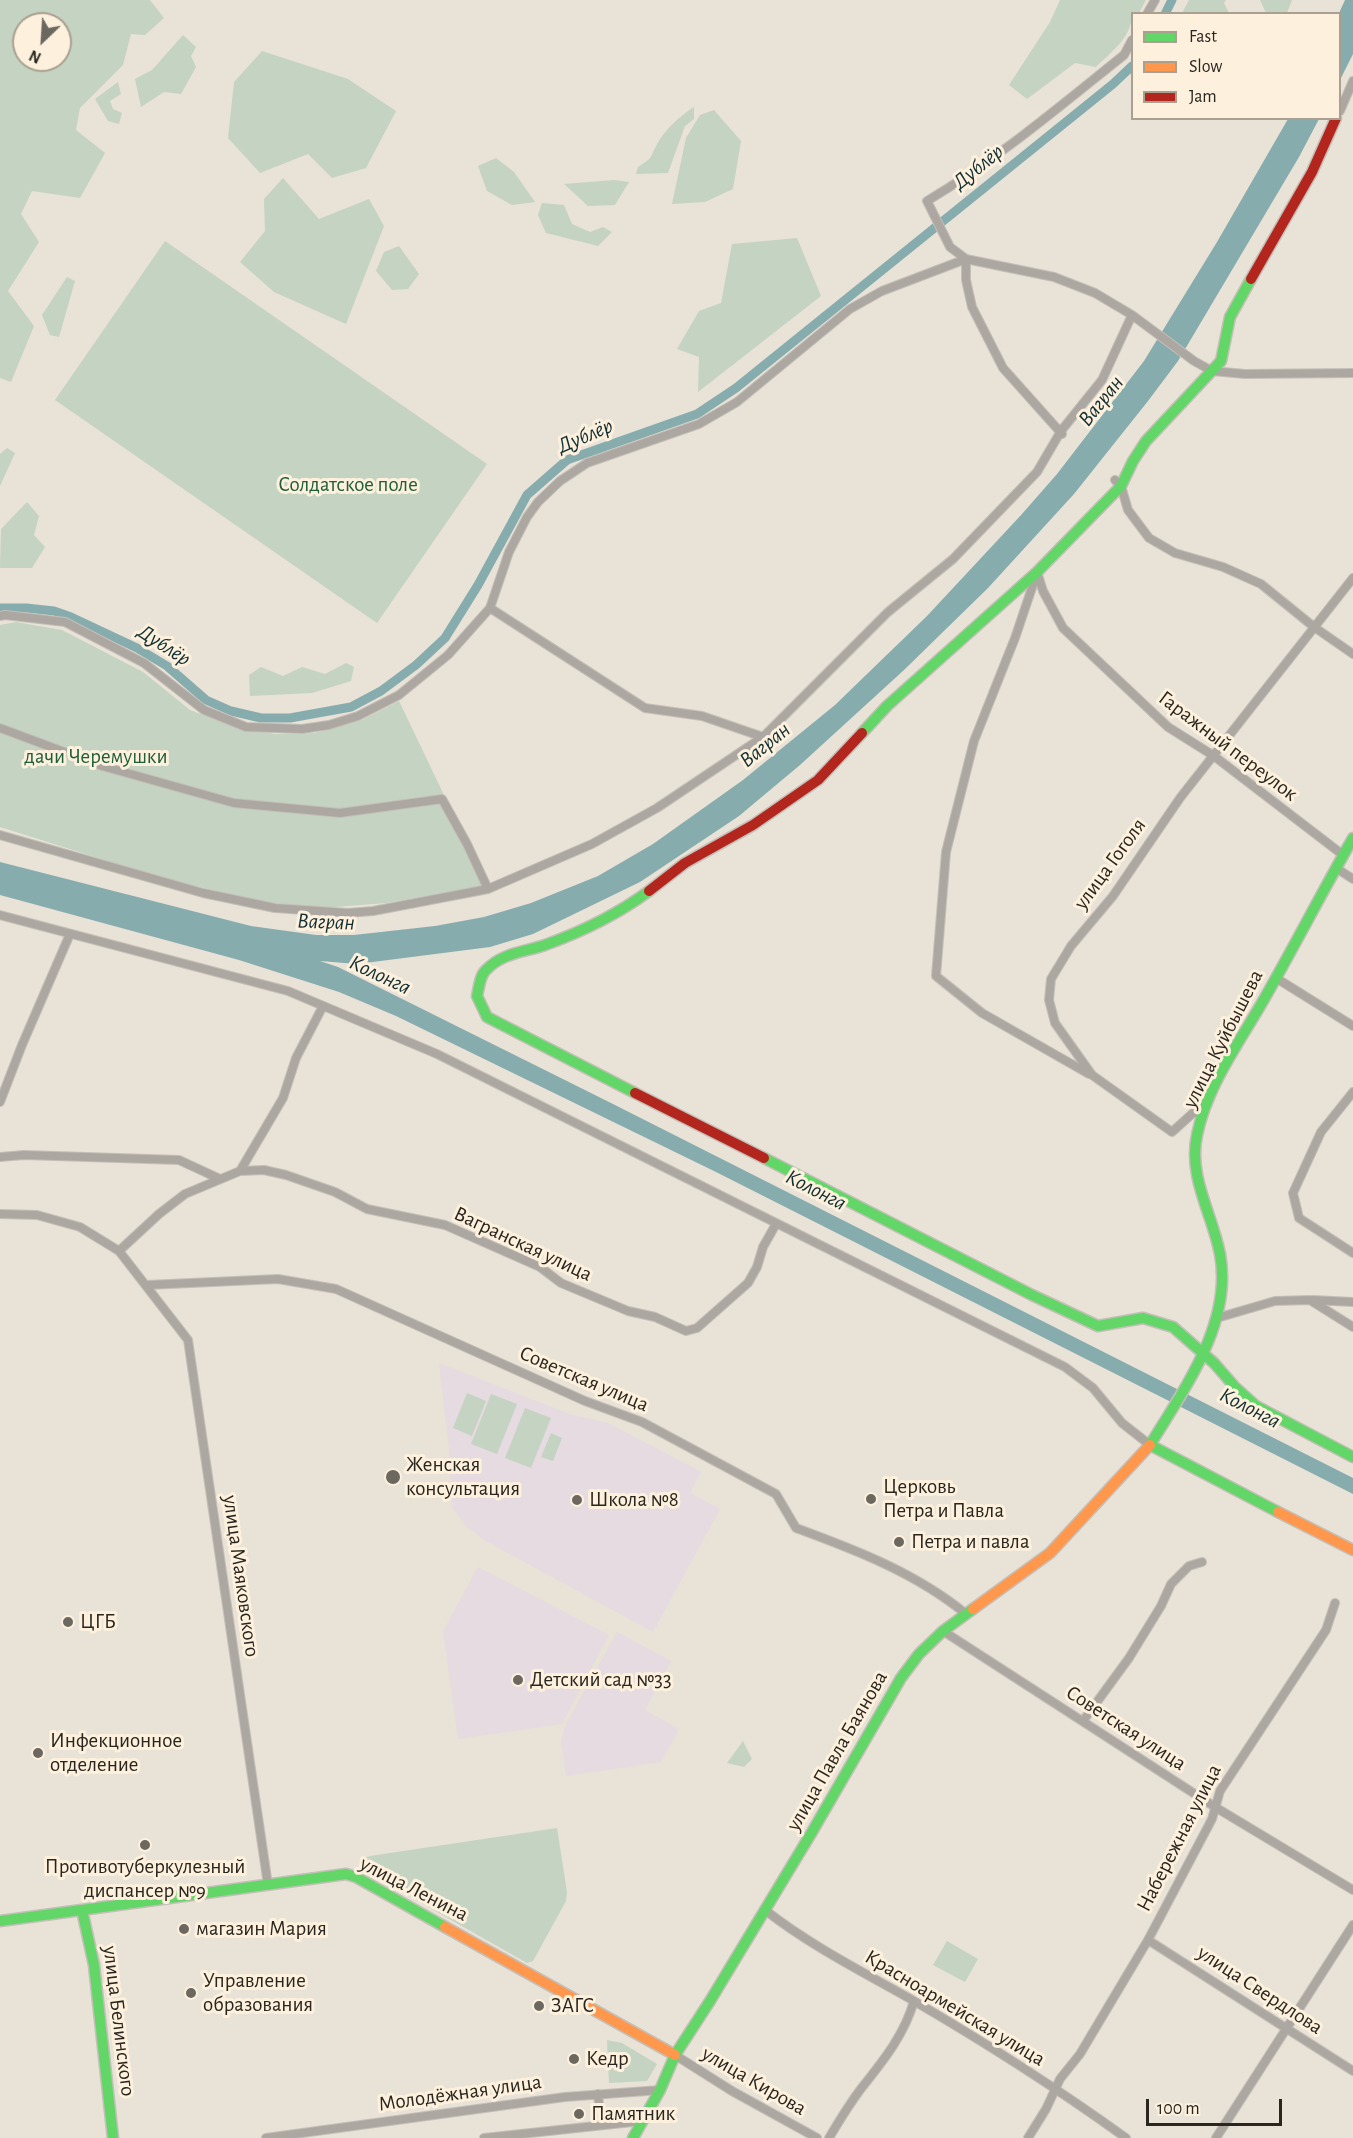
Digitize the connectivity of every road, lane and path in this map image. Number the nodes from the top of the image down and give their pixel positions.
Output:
1 (1131, 42) edge
2 (1353, 81) edge
3 (1341, 109) edge
4 (1335, 120) edge
5 (966, 259) junction
6 (1132, 315) junction
7 (1212, 371) junction
8 (1353, 374) edge
9 (1061, 433) junction
10 (1118, 483) junction
11 (1037, 572) junction
12 (1353, 578) edge
13 (490, 608) junction
14 (0, 616) edge
15 (1314, 627) junction
16 (1353, 654) edge
17 (0, 728) edge
18 (763, 737) junction
19 (1214, 756) junction
20 (0, 835) edge
21 (1353, 838) edge
22 (1343, 855) junction
23 (1336, 868) junction
24 (1353, 879) edge
25 (488, 889) junction
26 (0, 915) edge
27 (70, 934) junction
28 (1276, 978) junction
29 (323, 1006) junction
30 (1353, 1026) edge
31 (1092, 1076) junction
32 (1353, 1092) edge
33 (0, 1102) edge
34 (1203, 1113) junction
35 (0, 1157) edge
36 (240, 1171) junction
37 (220, 1179) junction
38 (0, 1214) edge
39 (776, 1224) junction
40 (119, 1251) junction
41 (1353, 1253) edge
42 (147, 1285) junction
43 (1310, 1300) junction
44 (1353, 1302) edge
45 (1217, 1317) junction
46 (1353, 1327) edge
47 (1203, 1353) junction
48 (1171, 1410) joint
49 (1150, 1445) junction
50 (1353, 1456) edge
51 (1353, 1550) edge
52 (1202, 1562) dead end
53 (1335, 1603) dead end
54 (966, 1614) junction
55 (943, 1631) junction
56 (1083, 1721) junction
57 (1215, 1807) junction
58 (268, 1885) junction
59 (1353, 1890) edge
60 (82, 1910) junction
61 (765, 1910) junction
62 (0, 1921) edge
63 (1353, 1925) edge
64 (1148, 1940) junction
65 (914, 2001) junction
66 (1287, 2028) junction
67 (675, 2055) junction
68 (1353, 2071) edge
69 (660, 2090) junction
70 (1055, 2090) junction
71 (598, 2094) junction
72 (642, 2121) junction
73 (601, 2124) junction
74 (113, 2138) edge
75 (266, 2138) edge
76 (484, 2138) edge
77 (633, 2138) edge
78 (817, 2138) edge
79 (829, 2138) edge
80 (1028, 2138) edge
81 (1126, 2138) edge
82 (1216, 2138) edge

1 - 5 street
2 - 3 street
4 - 7 main road
5 - 6 street
5 - 9 street
5 - 13 street
6 - 7 street
6 - 9 street
7 - 8 street
7 - 10 main road
9 - 18 street
10 - 11 main road
10 - 15 street
11 - 19 street, Гаражный переулок
11 - 31 street
11 - 47 main road
12 - 15 street, улица Гоголя
13 - 14 street
13 - 18 street
15 - 16 street
15 - 19 street, улица Гоголя
17 - 25 street
18 - 25 street
19 - 22 street, Гаражный переулок
19 - 31 street, улица Гоголя
20 - 25 street
21 - 22 main road, улица Куйбышева
22 - 23 main road, улица Куйбышева
23 - 24 street
23 - 28 main road, улица Куйбышева
26 - 27 street
27 - 29 street
27 - 33 street
28 - 30 street
28 - 34 main road, улица Куйбышева
29 - 36 street
29 - 39 street
31 - 34 street, улица Гоголя
32 - 41 street
34 - 45 main road, улица Куйбышева
35 - 37 street
36 - 37 street
36 - 39 street, Вагранская улица
37 - 40 street
38 - 40 street, улица Маяковского
39 - 49 street
40 - 42 street, улица Маяковского
42 - 54 street, Советская улица
42 - 58 street, улица Маяковского
43 - 44 street
43 - 45 street
43 - 46 street
45 - 47 main road, улица Куйбышева
47 - 48 main road, улица Куйбышева
47 - 50 main road
48 - 49 main road, улица Павла Баянова
49 - 51 main road
49 - 54 main road, улица Павла Баянова
52 - 56 street
53 - 57 street, Набережная улица
54 - 55 main road, улица Павла Баянова
55 - 56 street, Советская улица
55 - 61 main road, улица Павла Баянова
56 - 57 street, Советская улица
57 - 59 street, Советская улица
57 - 64 street, Набережная улица
58 - 60 main road, улица Ленина
58 - 67 main road, улица Ленина
60 - 62 main road, улица Ленина
60 - 74 main road, улица Белинского
61 - 65 street, Красноармейская улица
61 - 67 main road, улица Павла Баянова
63 - 66 street
64 - 66 street, улица Свердлова
64 - 70 street, Набережная улица
65 - 70 street, Красноармейская улица
65 - 79 street
66 - 68 street, улица Свердлова
66 - 82 street
67 - 69 main road, улица Павла Баянова
67 - 78 street, улица Кирова
69 - 71 street, Молодёжная улица
69 - 72 main road, улица Павла Баянова
70 - 80 street, Набережная улица
70 - 81 street, Красноармейская улица
71 - 73 street
71 - 75 street, Молодёжная улица
72 - 73 street
72 - 77 main road, улица Павла Баянова
73 - 76 street

